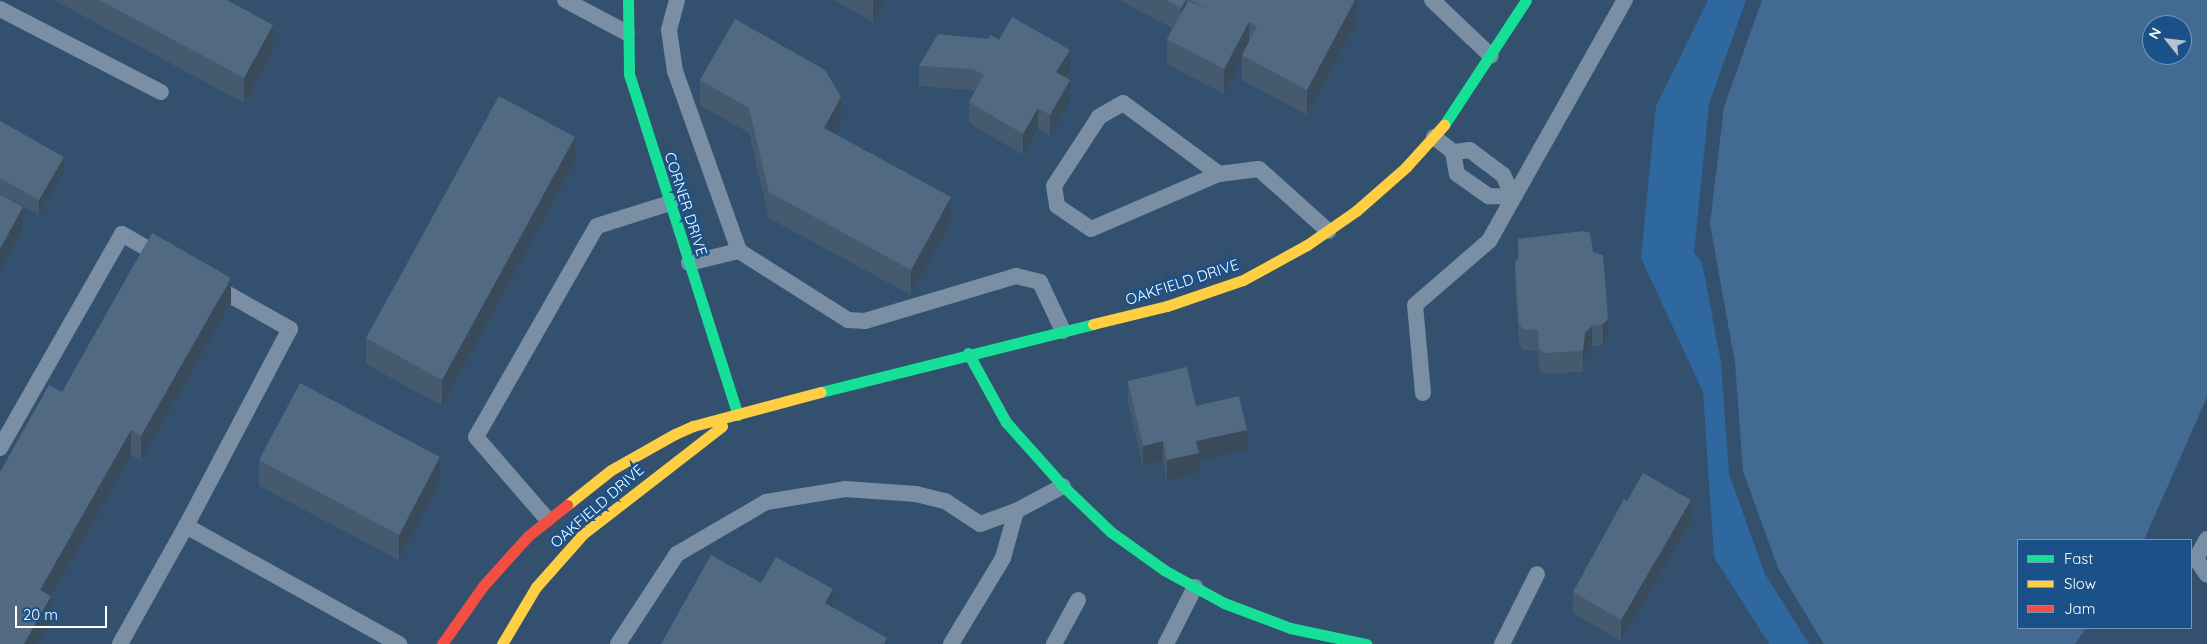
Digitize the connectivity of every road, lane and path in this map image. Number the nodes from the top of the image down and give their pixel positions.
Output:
1 (565, 0) edge
2 (628, 0) edge
3 (677, 0) edge
4 (1432, 0) edge
5 (1526, 0) edge
6 (1625, 0) edge
7 (0, 9) edge
8 (626, 33) junction
9 (1491, 56) junction
10 (161, 92) dead end
11 (1434, 137) junction
12 (1453, 152) junction
13 (1220, 174) junction
14 (1513, 197) junction
15 (670, 203) junction
16 (1328, 231) junction
17 (739, 250) junction
18 (689, 263) junction
19 (181, 267) edge
20 (197, 277) edge
21 (1063, 331) junction
22 (968, 353) junction
23 (1423, 393) dead end
24 (738, 415) junction
25 (0, 448) edge
26 (1064, 486) junction
27 (1016, 511) junction
28 (548, 519) junction
29 (186, 526) junction
30 (2207, 539) edge
31 (1537, 574) dead end
32 (2207, 575) edge
33 (1195, 587) junction
34 (1078, 600) dead end
35 (120, 644) edge
36 (399, 644) edge
37 (442, 644) edge
38 (502, 644) edge
39 (618, 644) edge
40 (951, 644) edge
41 (1054, 644) edge
42 (1166, 644) edge
43 (1366, 644) edge
44 (1502, 644) edge

1 - 8 lane
2 - 8 street, CORNER DRIVE
3 - 17 lane
4 - 9 lane
5 - 9 street, OAKFIELD DRIVE
6 - 14 lane
7 - 10 lane
8 - 15 street, CORNER DRIVE
9 - 11 street, OAKFIELD DRIVE
11 - 12 lane
11 - 16 street, OAKFIELD DRIVE
12 - 14 lane
12 - 14 lane
13 - 13 lane
13 - 16 lane
14 - 23 lane
15 - 18 street, CORNER DRIVE
15 - 28 lane
16 - 21 street, OAKFIELD DRIVE
17 - 18 lane
17 - 21 lane
18 - 24 street, CORNER DRIVE
19 - 25 lane
20 - 29 lane
21 - 22 street, OAKFIELD DRIVE
22 - 24 street, OAKFIELD DRIVE
22 - 26 street
24 - 28 street, OAKFIELD DRIVE
24 - 38 street, OAKFIELD DRIVE
26 - 27 lane
26 - 33 street
27 - 39 lane
27 - 40 lane
28 - 37 street, OAKFIELD DRIVE
29 - 35 lane
29 - 36 lane
30 - 32 lane
31 - 44 lane
33 - 42 lane
33 - 43 street
34 - 41 lane

